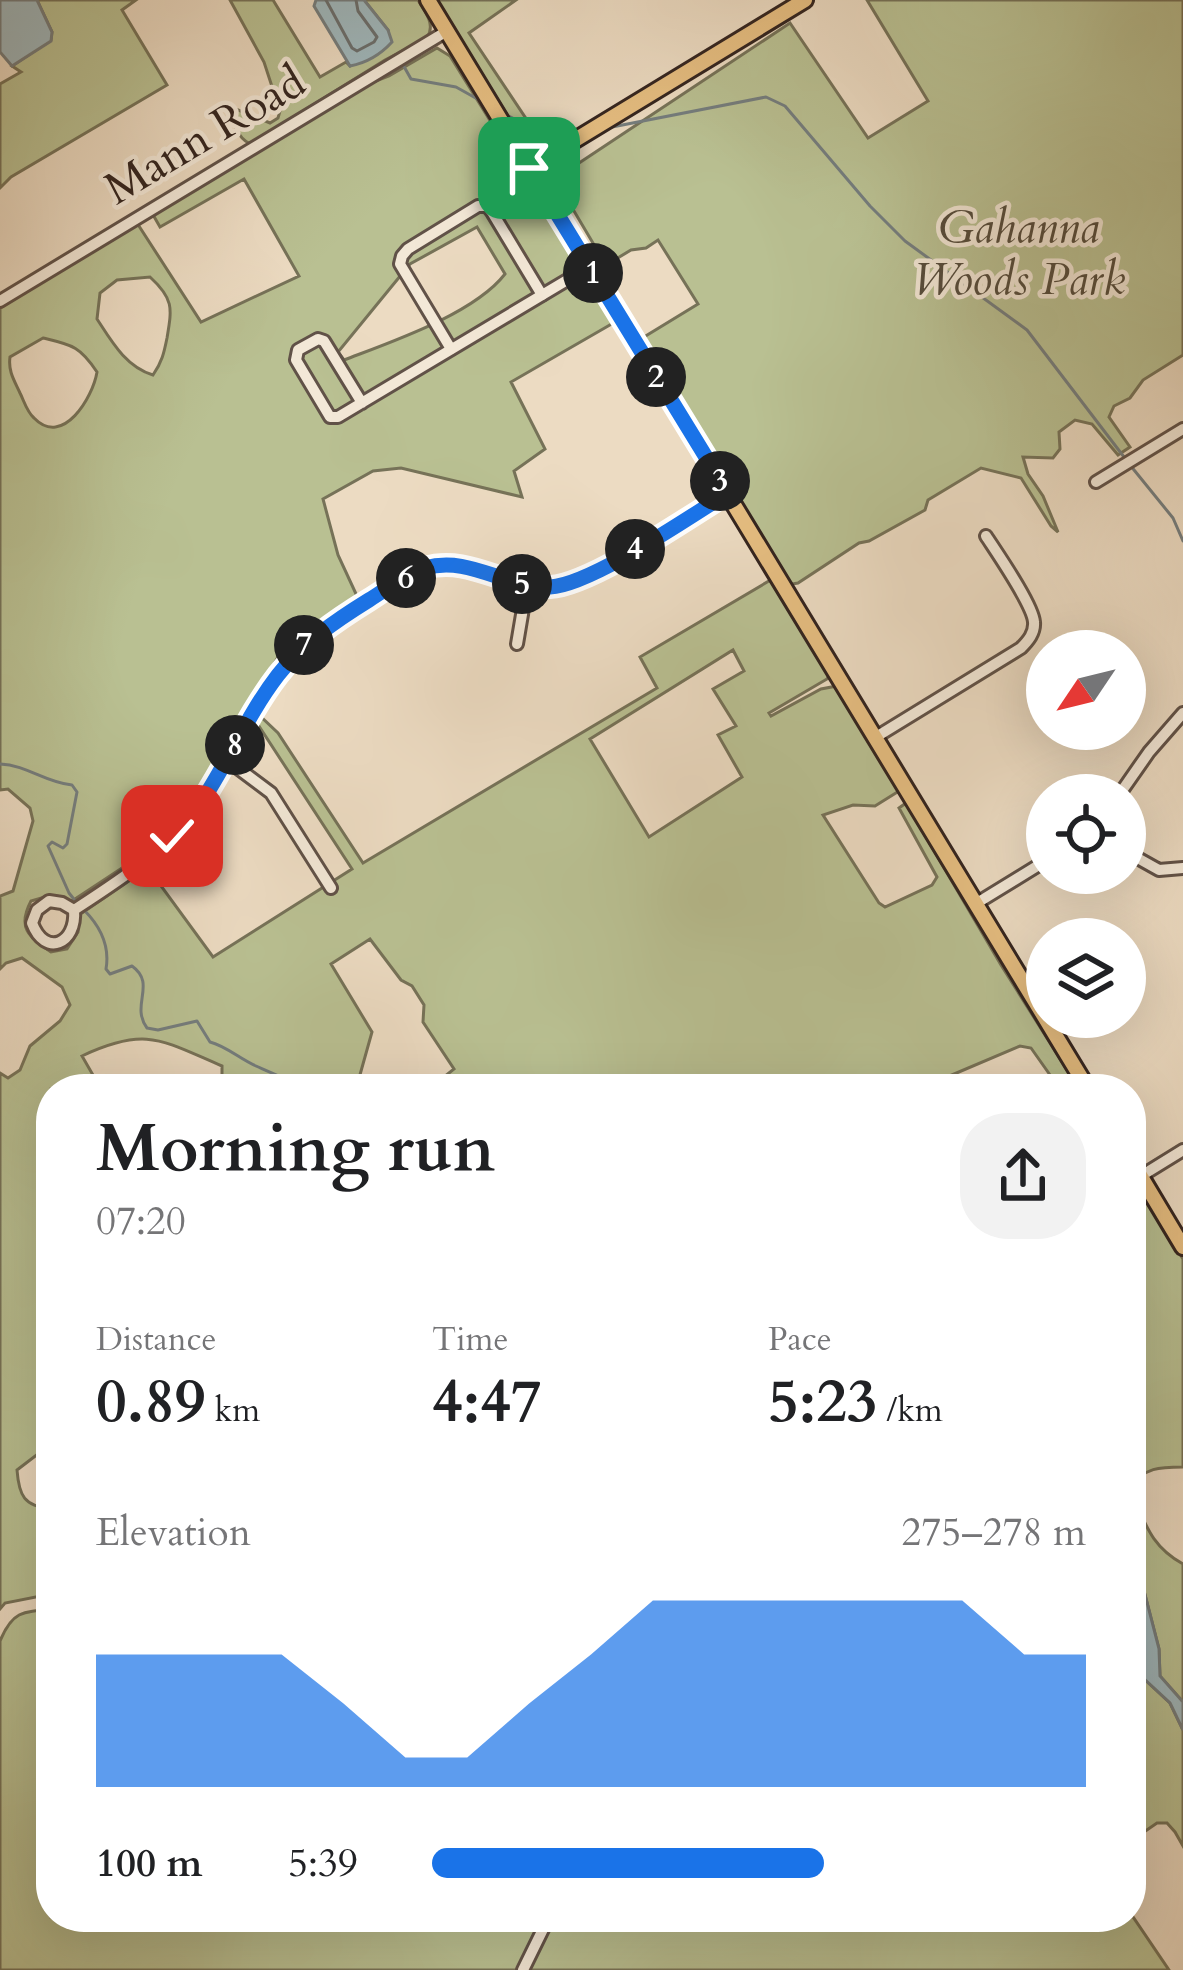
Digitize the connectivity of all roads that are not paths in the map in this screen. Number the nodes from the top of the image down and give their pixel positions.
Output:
1 (428, 0) edge
2 (805, 0) edge
3 (447, 31) junction
4 (529, 168) junction
5 (589, 267) junction
6 (542, 295) junction
7 (0, 301) edge
8 (451, 350) junction
9 (362, 403) junction
10 (1183, 429) edge
11 (1096, 482) dead end
12 (728, 493) junction
13 (986, 536) dead end
14 (527, 585) junction
15 (517, 644) dead end
16 (1183, 713) edge
17 (876, 737) junction
18 (226, 760) junction
19 (1134, 774) edge
20 (1146, 862) edge
21 (1183, 868) edge
22 (1026, 873) edge
23 (331, 888) dead end
24 (977, 903) junction
25 (74, 910) junction
26 (1079, 1074) edge
27 (1183, 1150) edge
28 (1146, 1173) edge
29 (1146, 1184) edge
30 (1183, 1247) edge
31 (542, 1932) edge
32 (523, 1970) edge

1 - 3 main road
2 - 4 main road
3 - 4 main road
3 - 7 street, Mann Road
4 - 5 main road
5 - 6 street
5 - 12 main road
6 - 8 street
6 - 8 street
8 - 9 street
9 - 9 street
10 - 11 street
12 - 14 street
12 - 17 main road
13 - 17 street
14 - 15 street
14 - 18 street
16 - 19 street
17 - 24 main road
18 - 23 street
18 - 25 street
20 - 21 street
22 - 24 street
24 - 26 main road
25 - 25 street
27 - 28 street
29 - 30 main road
31 - 32 street

